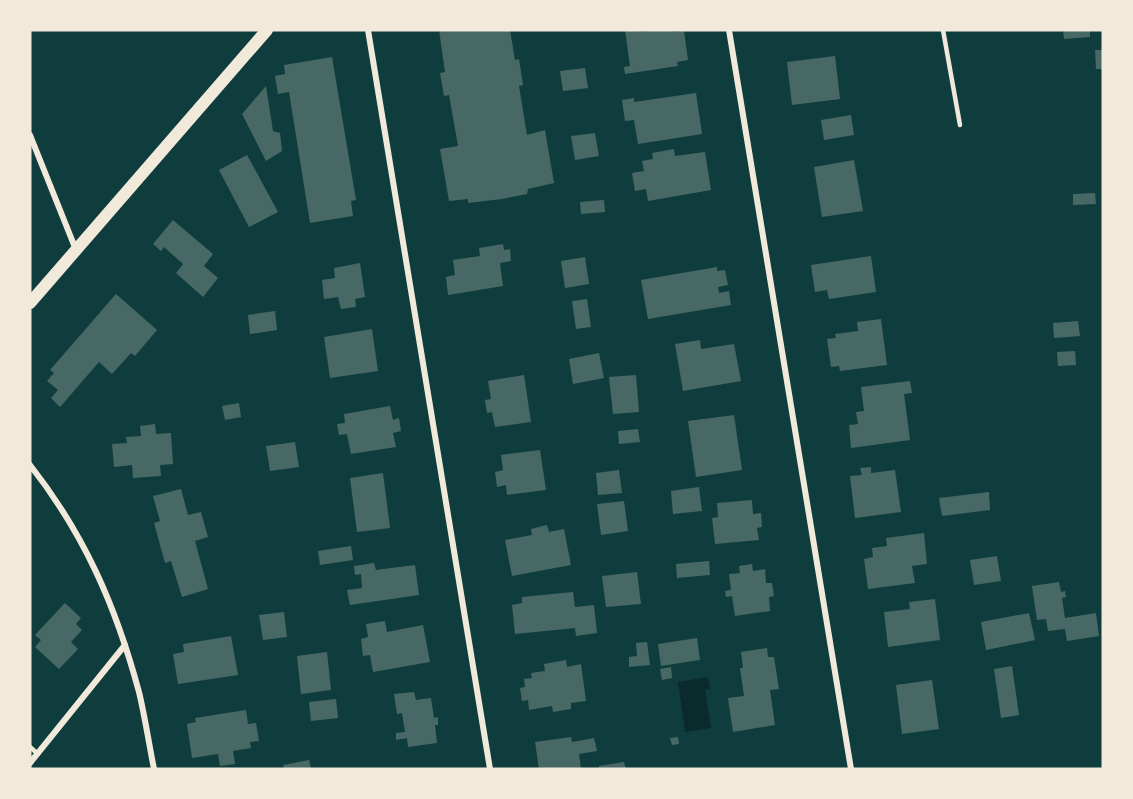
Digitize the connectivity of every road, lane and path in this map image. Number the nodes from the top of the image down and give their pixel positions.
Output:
1 (267, 30) edge
2 (368, 30) edge
3 (729, 30) edge
4 (943, 30) edge
5 (960, 125) dead end
6 (30, 135) edge
7 (76, 250) junction
8 (30, 303) edge
9 (30, 465) edge
10 (125, 645) junction
11 (30, 747) edge
12 (38, 754) junction
13 (30, 763) edge
14 (154, 769) edge
15 (490, 769) edge
16 (851, 769) edge

1 - 7 main road
2 - 15 street
3 - 16 street
4 - 5 lane
6 - 7 street
7 - 8 main road
9 - 10 street
10 - 12 street
10 - 14 street
11 - 12 lane
12 - 13 street

